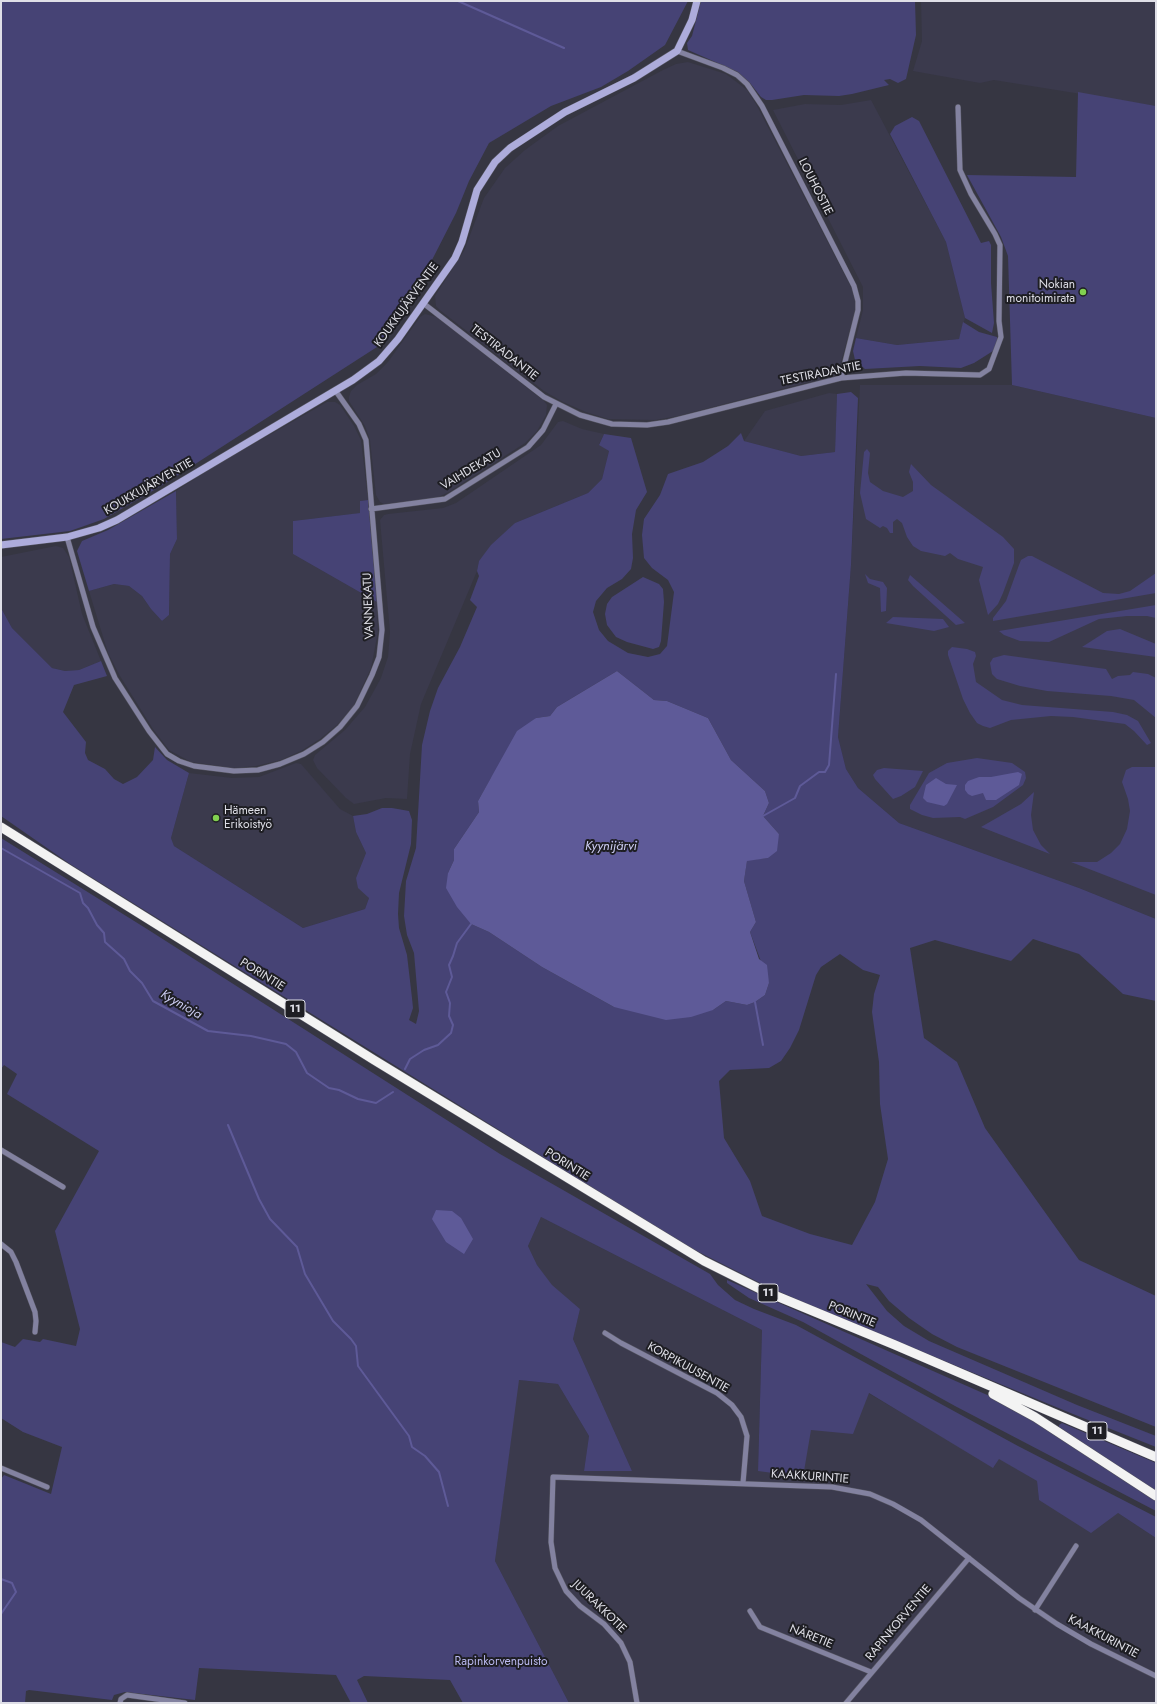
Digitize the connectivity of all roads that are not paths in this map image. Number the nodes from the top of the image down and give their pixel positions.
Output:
1 (697, 1) edge
2 (677, 51) junction
3 (958, 107) dead end
4 (424, 303) junction
5 (841, 378) junction
6 (335, 390) junction
7 (556, 404) junction
8 (371, 509) junction
9 (67, 537) junction
10 (1, 546) edge
11 (1, 827) edge
12 (1, 1150) edge
13 (63, 1187) dead end
14 (1, 1244) edge
15 (35, 1332) dead end
16 (605, 1332) dead end
17 (959, 1374) junction
18 (1156, 1457) edge
19 (1, 1468) edge
20 (553, 1477) joint
21 (743, 1483) junction
22 (47, 1487) dead end
23 (1156, 1496) edge
24 (1076, 1546) dead end
25 (969, 1558) junction
26 (1035, 1610) junction
27 (750, 1611) dead end
28 (871, 1672) junction
29 (1156, 1676) edge
30 (120, 1701) edge
31 (185, 1703) edge
32 (637, 1703) edge
33 (846, 1703) edge

1 - 2 street
2 - 4 street, KOUKKUJÄRVENTIE
2 - 5 street, LOUHOSTIE
3 - 5 street, TESTIRADANTIE
4 - 6 street, KOUKKUJÄRVENTIE
4 - 7 street, TESTIRADANTIE
5 - 7 street, TESTIRADANTIE
6 - 8 street, VANNEKATU
6 - 9 street, KOUKKUJÄRVENTIE
7 - 8 street, VAIHDEKATU
8 - 9 street, VANNEKATU
9 - 10 street, KOUKKUJÄRVENTIE
11 - 17 highway, PORINTIE / 11
12 - 13 street
14 - 15 street
16 - 21 street, KORPIKUUSENTIE
17 - 18 highway, PORINTIE / 11
17 - 23 highway
19 - 22 street
20 - 21 street, KAAKKURINTIE
20 - 32 street, JUURAKKOTIE
21 - 25 street, KAAKKURINTIE
24 - 26 street
25 - 26 street, KAAKKURINTIE
25 - 28 street, RAPINKORVENTIE
26 - 29 street, KAAKKURINTIE
27 - 28 street, NÄRETIE
28 - 33 street, RAPINKORVENTIE
30 - 31 street

